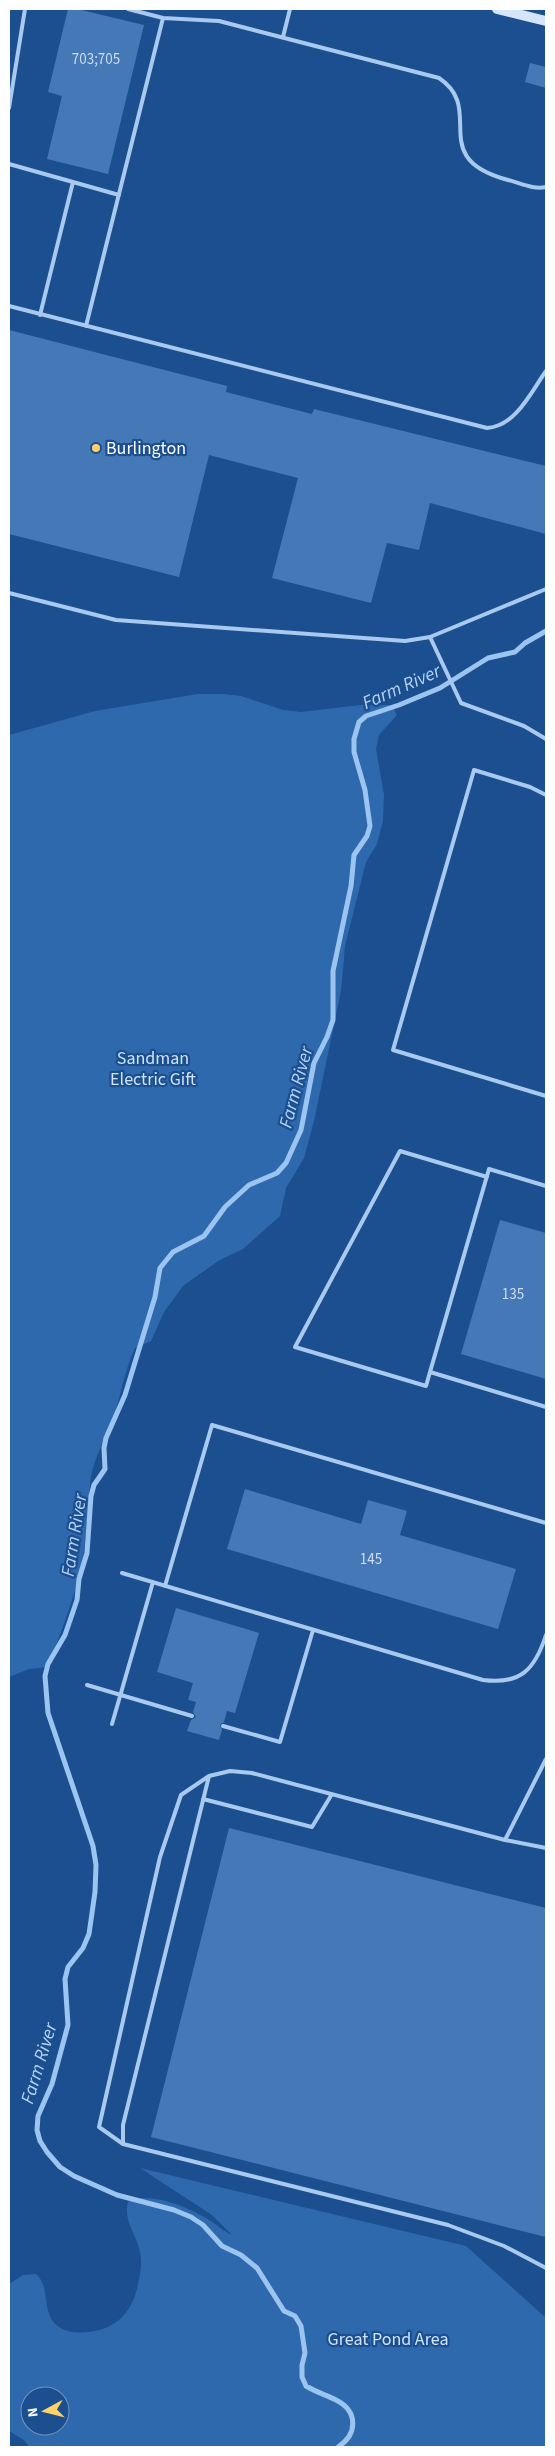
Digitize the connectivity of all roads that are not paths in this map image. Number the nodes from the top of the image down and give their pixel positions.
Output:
1 (25, 9) edge
2 (128, 9) edge
3 (290, 9) edge
4 (497, 9) edge
5 (163, 18) junction
6 (546, 21) edge
7 (283, 37) junction
8 (9, 108) edge
9 (9, 164) edge
10 (73, 182) junction
11 (546, 187) edge
12 (119, 195) junction
13 (9, 306) edge
14 (40, 315) junction
15 (86, 326) junction
16 (546, 371) edge
17 (546, 589) edge
18 (9, 593) edge
19 (430, 637) junction
20 (546, 738) edge
21 (546, 795) edge
22 (546, 1096) edge
23 (487, 1177) junction
24 (546, 1186) edge
25 (430, 1372) junction
26 (546, 1406) edge
27 (546, 1523) edge
28 (122, 1573) dead end
29 (153, 1582) junction
30 (165, 1586) junction
31 (313, 1630) junction
32 (546, 1635) edge
33 (87, 1685) dead end
34 (120, 1695) junction
35 (192, 1716) dead end
36 (112, 1724) dead end
37 (223, 1726) dead end
38 (546, 1759) edge
39 (209, 1776) junction
40 (332, 1794) junction
41 (203, 1799) junction
42 (505, 1840) junction
43 (546, 1848) edge
44 (123, 2144) junction
45 (546, 2268) edge

1 - 8 lane
2 - 5 lane
3 - 7 lane
4 - 6 main road
5 - 7 lane
5 - 12 lane
7 - 11 lane
9 - 10 lane
10 - 12 lane
10 - 14 lane
12 - 15 lane
13 - 14 lane
14 - 15 lane
15 - 16 lane
17 - 19 lane
18 - 19 lane
19 - 20 lane
21 - 22 lane
23 - 24 lane
23 - 25 lane
23 - 25 lane
25 - 26 lane
27 - 30 lane
28 - 29 lane
29 - 30 lane
29 - 34 lane
30 - 31 lane
31 - 32 lane
31 - 37 lane
33 - 34 lane
34 - 35 lane
34 - 36 lane
38 - 42 lane
39 - 40 lane
39 - 41 lane
39 - 44 lane
40 - 41 lane
40 - 42 lane
41 - 44 lane
42 - 43 lane
44 - 45 lane

